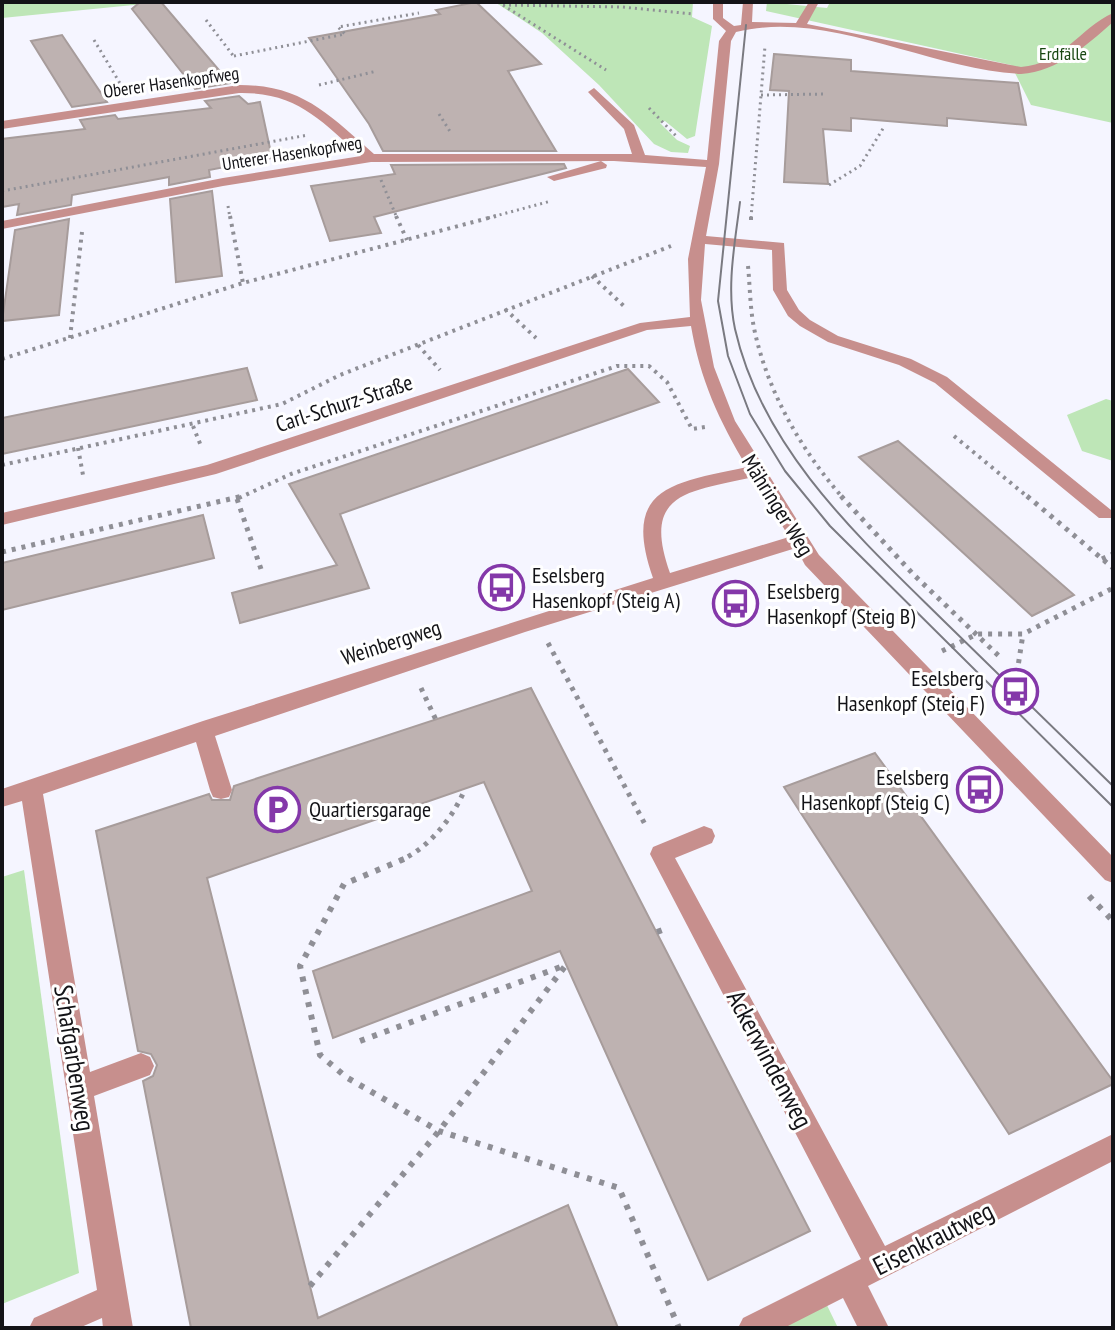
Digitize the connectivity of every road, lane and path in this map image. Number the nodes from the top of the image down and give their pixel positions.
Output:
1 (9, 2) edge
2 (718, 2) edge
3 (748, 2) edge
4 (759, 2) edge
5 (814, 2) edge
6 (2, 3) edge
7 (500, 3) edge
8 (419, 13) dead end
9 (1113, 16) edge
10 (206, 20) dead end
11 (750, 25) junction
12 (800, 26) junction
13 (94, 40) dead end
14 (234, 56) junction
15 (243, 68) dead end
16 (377, 71) dead end
17 (121, 85) dead end
18 (287, 92) junction
19 (594, 92) dead end
20 (826, 94) dead end
21 (761, 95) junction
22 (439, 114) dead end
23 (2, 125) edge
24 (884, 127) dead end
25 (309, 135) dead end
26 (455, 139) dead end
27 (371, 158) junction
28 (636, 158) junction
29 (713, 164) junction
30 (554, 177) dead end
31 (829, 185) dead end
32 (2, 191) edge
33 (557, 199) dead end
34 (2, 225) edge
35 (233, 232) dead end
36 (698, 239) junction
37 (407, 240) junction
38 (679, 243) dead end
39 (748, 243) junction
40 (78, 266) dead end
41 (592, 276) junction
42 (243, 283) junction
43 (505, 309) junction
44 (696, 321) junction
45 (645, 326) junction
46 (70, 338) junction
47 (555, 356) junction
48 (2, 359) edge
49 (706, 427) dead end
50 (954, 436) dead end
51 (2, 465) edge
52 (756, 471) junction
53 (237, 499) junction
54 (1103, 505) edge
55 (2, 519) edge
56 (798, 541) junction
57 (2, 552) edge
58 (1113, 554) edge
59 (1102, 559) junction
60 (1113, 568) edge
61 (262, 572) dead end
62 (663, 581) junction
63 (1113, 588) edge
64 (977, 634) junction
65 (1023, 634) junction
66 (937, 653) dead end
67 (1001, 658) dead end
68 (1017, 673) dead end
69 (566, 676) dead end
70 (203, 729) junction
71 (31, 787) junction
72 (465, 789) dead end
73 (221, 790) dead end
74 (2, 798) edge
75 (704, 836) dead end
76 (661, 854) junction
77 (1113, 873) edge
78 (360, 1041) dead end
79 (141, 1066) dead end
80 (80, 1088) junction
81 (439, 1131) junction
82 (1113, 1147) edge
83 (879, 1264) junction
84 (849, 1280) junction
85 (310, 1286) dead end
86 (114, 1298) junction
87 (44, 1328) edge
88 (118, 1328) edge
89 (679, 1328) edge
90 (753, 1328) edge
91 (874, 1328) edge

1 - 6 path
2 - 11 street
3 - 11 street
4 - 11 street
5 - 12 street
7 - 11 path
8 - 14 path
9 - 12 street
10 - 14 path
11 - 12 street
11 - 21 path
11 - 29 street, Mähringer Weg
13 - 17 path
14 - 15 path
16 - 18 path
18 - 23 street, Oberer Hasenkopfweg
18 - 27 street
19 - 28 street
20 - 21 path
21 - 39 path
22 - 26 path
24 - 31 path
25 - 32 path
27 - 28 street, Unterer Hasenkopfweg
27 - 34 street, Unterer Hasenkopfweg
27 - 37 path
28 - 29 street, Unterer Hasenkopfweg
28 - 30 street
29 - 36 street, Mähringer Weg
33 - 37 path
35 - 42 path
36 - 39 street
36 - 44 street, Mähringer Weg
37 - 42 path
38 - 41 path
39 - 54 street
39 - 64 path
40 - 46 path
41 - 43 path
41 - 45 path
42 - 46 path
43 - 47 path
43 - 51 path
44 - 45 street, Carl-Schurz-Straße
44 - 52 street, Mähringer Weg
45 - 47 street, Carl-Schurz-Straße
46 - 48 path
47 - 55 street, Carl-Schurz-Straße
49 - 53 path
50 - 59 path
52 - 56 street, Mähringer Weg
52 - 62 street
53 - 57 path
53 - 61 path
56 - 62 street, Weinbergweg
56 - 77 street, Mähringer Weg
58 - 59 path
59 - 60 path
62 - 70 street, Weinbergweg
63 - 65 path
64 - 65 path
64 - 66 path
64 - 67 path
65 - 68 path
69 - 76 path
70 - 71 street, Weinbergweg
70 - 73 street
71 - 74 street, Weinbergweg
71 - 80 street, Schafgarbenweg
72 - 81 path
75 - 76 street
76 - 83 street, Ackerwindenweg
78 - 81 path
79 - 80 street
80 - 86 street, Schafgarbenweg
81 - 85 path
81 - 89 path
82 - 83 street, Eisenkrautweg
83 - 84 street, Eisenkrautweg
84 - 90 street, Eisenkrautweg
84 - 91 street
86 - 87 street
86 - 88 street, Schafgarbenweg

